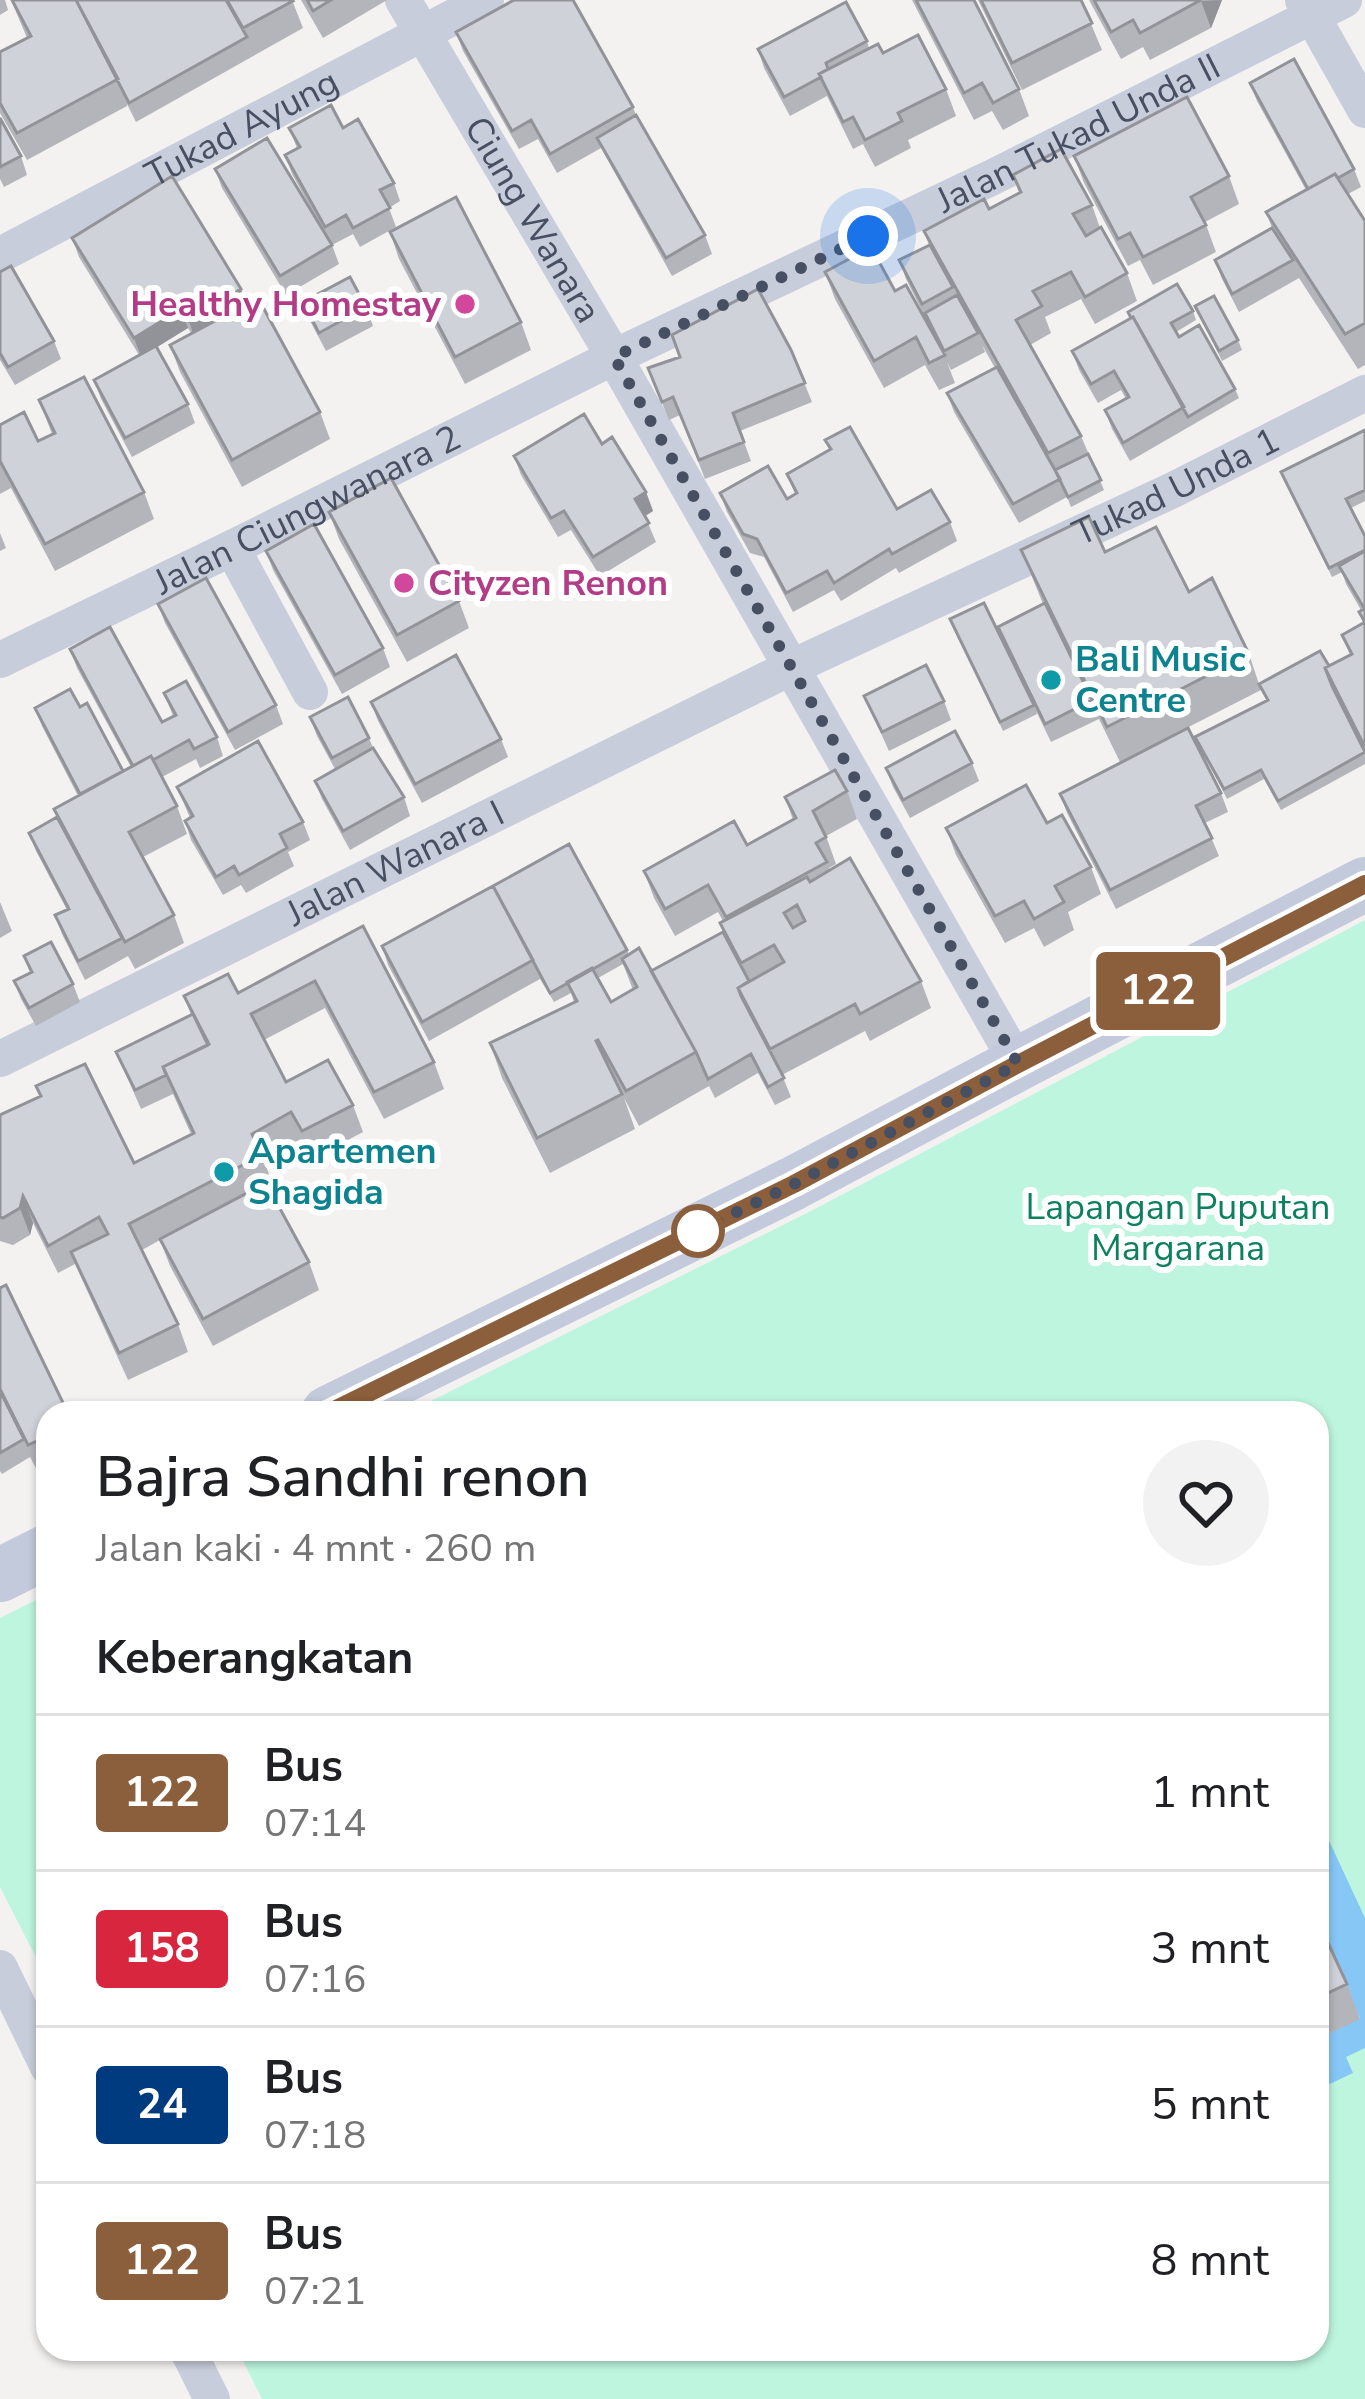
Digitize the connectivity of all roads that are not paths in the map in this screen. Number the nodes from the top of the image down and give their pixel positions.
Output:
1 (403, 0) edge
2 (485, 0) edge
3 (1320, 5) edge
4 (423, 34) junction
5 (1365, 110) edge
6 (0, 255) edge
7 (614, 357) junction
8 (1365, 393) edge
9 (232, 548) junction
10 (0, 661) edge
11 (792, 668) junction
12 (310, 692) dead end
13 (1365, 884) edge
14 (0, 1059) edge
15 (1018, 1064) junction
16 (352, 1401) edge
17 (36, 1557) edge
18 (0, 1575) edge
19 (0, 1968) edge
20 (36, 2042) edge
21 (194, 2361) edge
22 (212, 2399) edge

1 - 4 street, Ciung Wanara
2 - 4 street, Tukad Ayung
3 - 5 street
3 - 7 street, Jalan Tukad Unda II
4 - 6 street, Tukad Ayung
4 - 7 street, Ciung Wanara
7 - 9 street, Jalan Ciungwanara 2
7 - 11 street, Ciung Wanara
8 - 11 street, Tukad Unda 1
9 - 10 street, Jalan Ciungwanara 2
9 - 12 street
11 - 14 street, Jalan Wanara I
11 - 15 street, Ciung Wanara
13 - 15 main road
15 - 16 main road
17 - 18 main road
19 - 20 street
21 - 22 street

